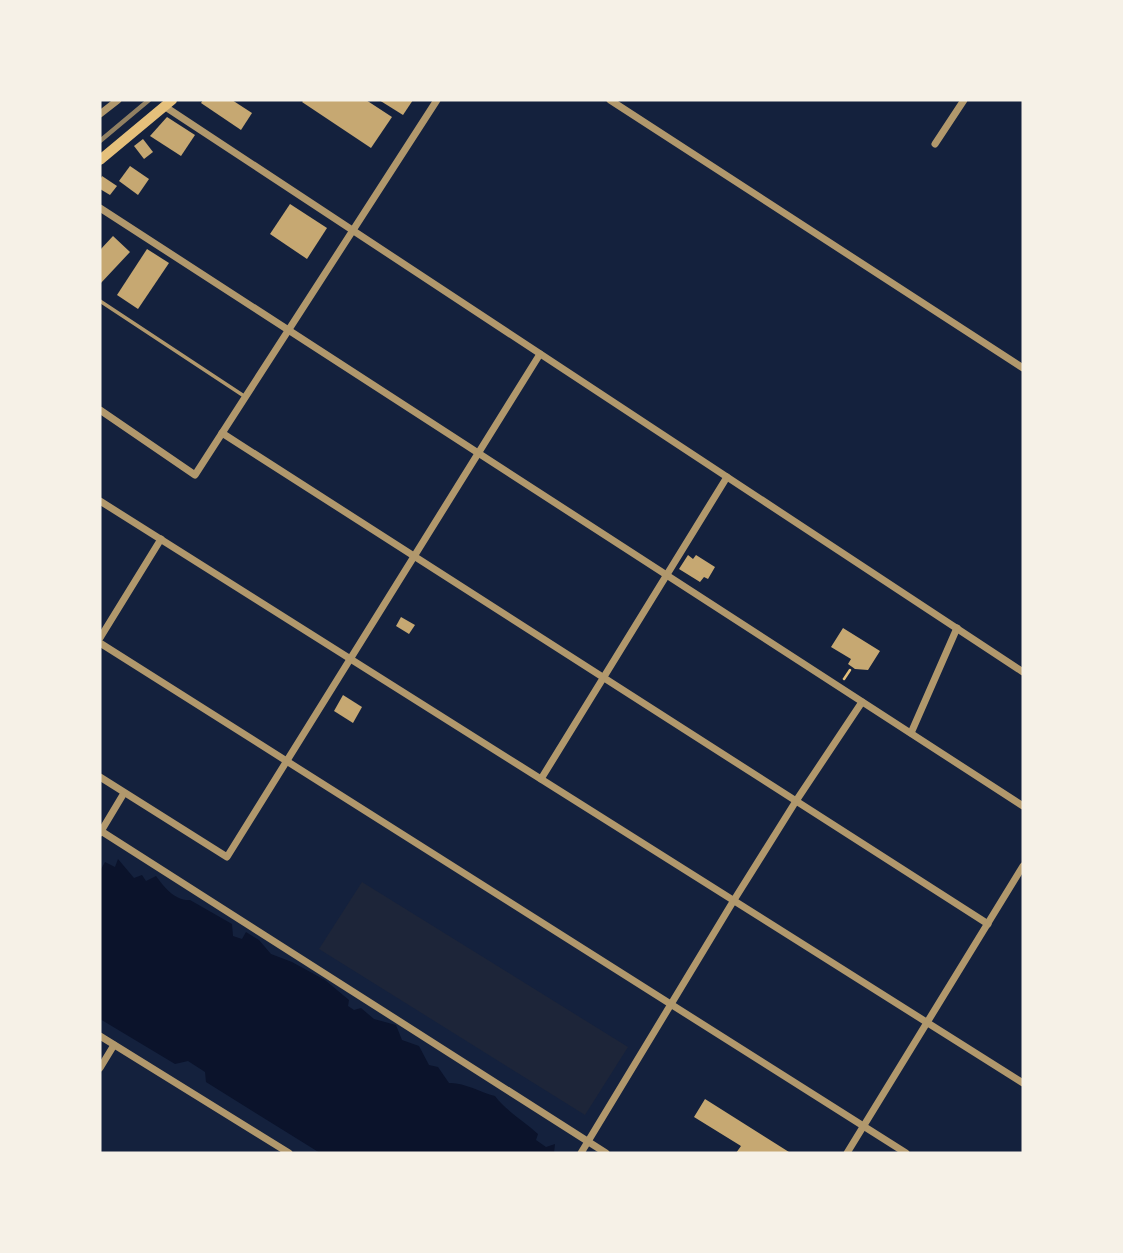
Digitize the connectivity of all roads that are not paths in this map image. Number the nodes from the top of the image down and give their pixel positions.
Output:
1 (118, 100) edge
2 (437, 100) edge
3 (610, 100) edge
4 (964, 100) edge
5 (168, 103) edge
6 (100, 114) edge
7 (936, 144) dead end
8 (100, 160) edge
9 (100, 208) edge
10 (353, 230) junction
11 (100, 301) edge
12 (288, 330) junction
13 (540, 354) junction
14 (1023, 368) edge
15 (245, 397) junction
16 (100, 410) edge
17 (222, 433) junction
18 (478, 453) junction
19 (727, 477) junction
20 (100, 501) edge
21 (161, 539) junction
22 (414, 556) junction
23 (666, 575) junction
24 (957, 628) junction
25 (100, 641) edge
26 (350, 659) junction
27 (1023, 672) edge
28 (603, 677) junction
29 (862, 702) junction
30 (911, 733) junction
31 (286, 761) junction
32 (100, 777) edge
33 (541, 779) junction
34 (124, 793) junction
35 (796, 801) junction
36 (1023, 806) edge
37 (100, 832) edge
38 (1023, 866) edge
39 (734, 900) junction
40 (988, 923) junction
41 (670, 1004) junction
42 (928, 1022) junction
43 (100, 1036) edge
44 (114, 1045) junction
45 (100, 1069) edge
46 (1023, 1083) edge
47 (863, 1126) junction
48 (587, 1141) junction
49 (289, 1153) edge
50 (581, 1153) edge
51 (606, 1153) edge
52 (847, 1153) edge
53 (906, 1153) edge

1 - 6 street
2 - 10 street
3 - 14 street
4 - 7 street
5 - 8 main road
5 - 10 street
9 - 12 street
10 - 12 street
10 - 13 street
11 - 15 lane
12 - 15 street
12 - 18 street
13 - 18 street
13 - 19 street
15 - 17 street
16 - 17 street
17 - 22 street
18 - 22 street
18 - 23 street
19 - 23 street
19 - 24 street
20 - 21 street
21 - 25 street
21 - 26 street
22 - 26 street
22 - 28 street
23 - 28 street
23 - 29 street
24 - 27 street
24 - 30 street
25 - 31 street
26 - 31 street
26 - 33 street
28 - 33 street
28 - 35 street
29 - 30 street
29 - 35 street
30 - 36 street
31 - 34 street
31 - 41 street
32 - 34 street
33 - 39 street
34 - 37 street
35 - 39 street
35 - 40 street
37 - 48 street
38 - 40 street
39 - 41 street
39 - 42 street
40 - 42 street
41 - 47 street
41 - 48 street
42 - 46 street
42 - 47 street
43 - 44 street
44 - 45 street
44 - 49 street
47 - 52 street
47 - 53 street
48 - 50 street
48 - 51 street

